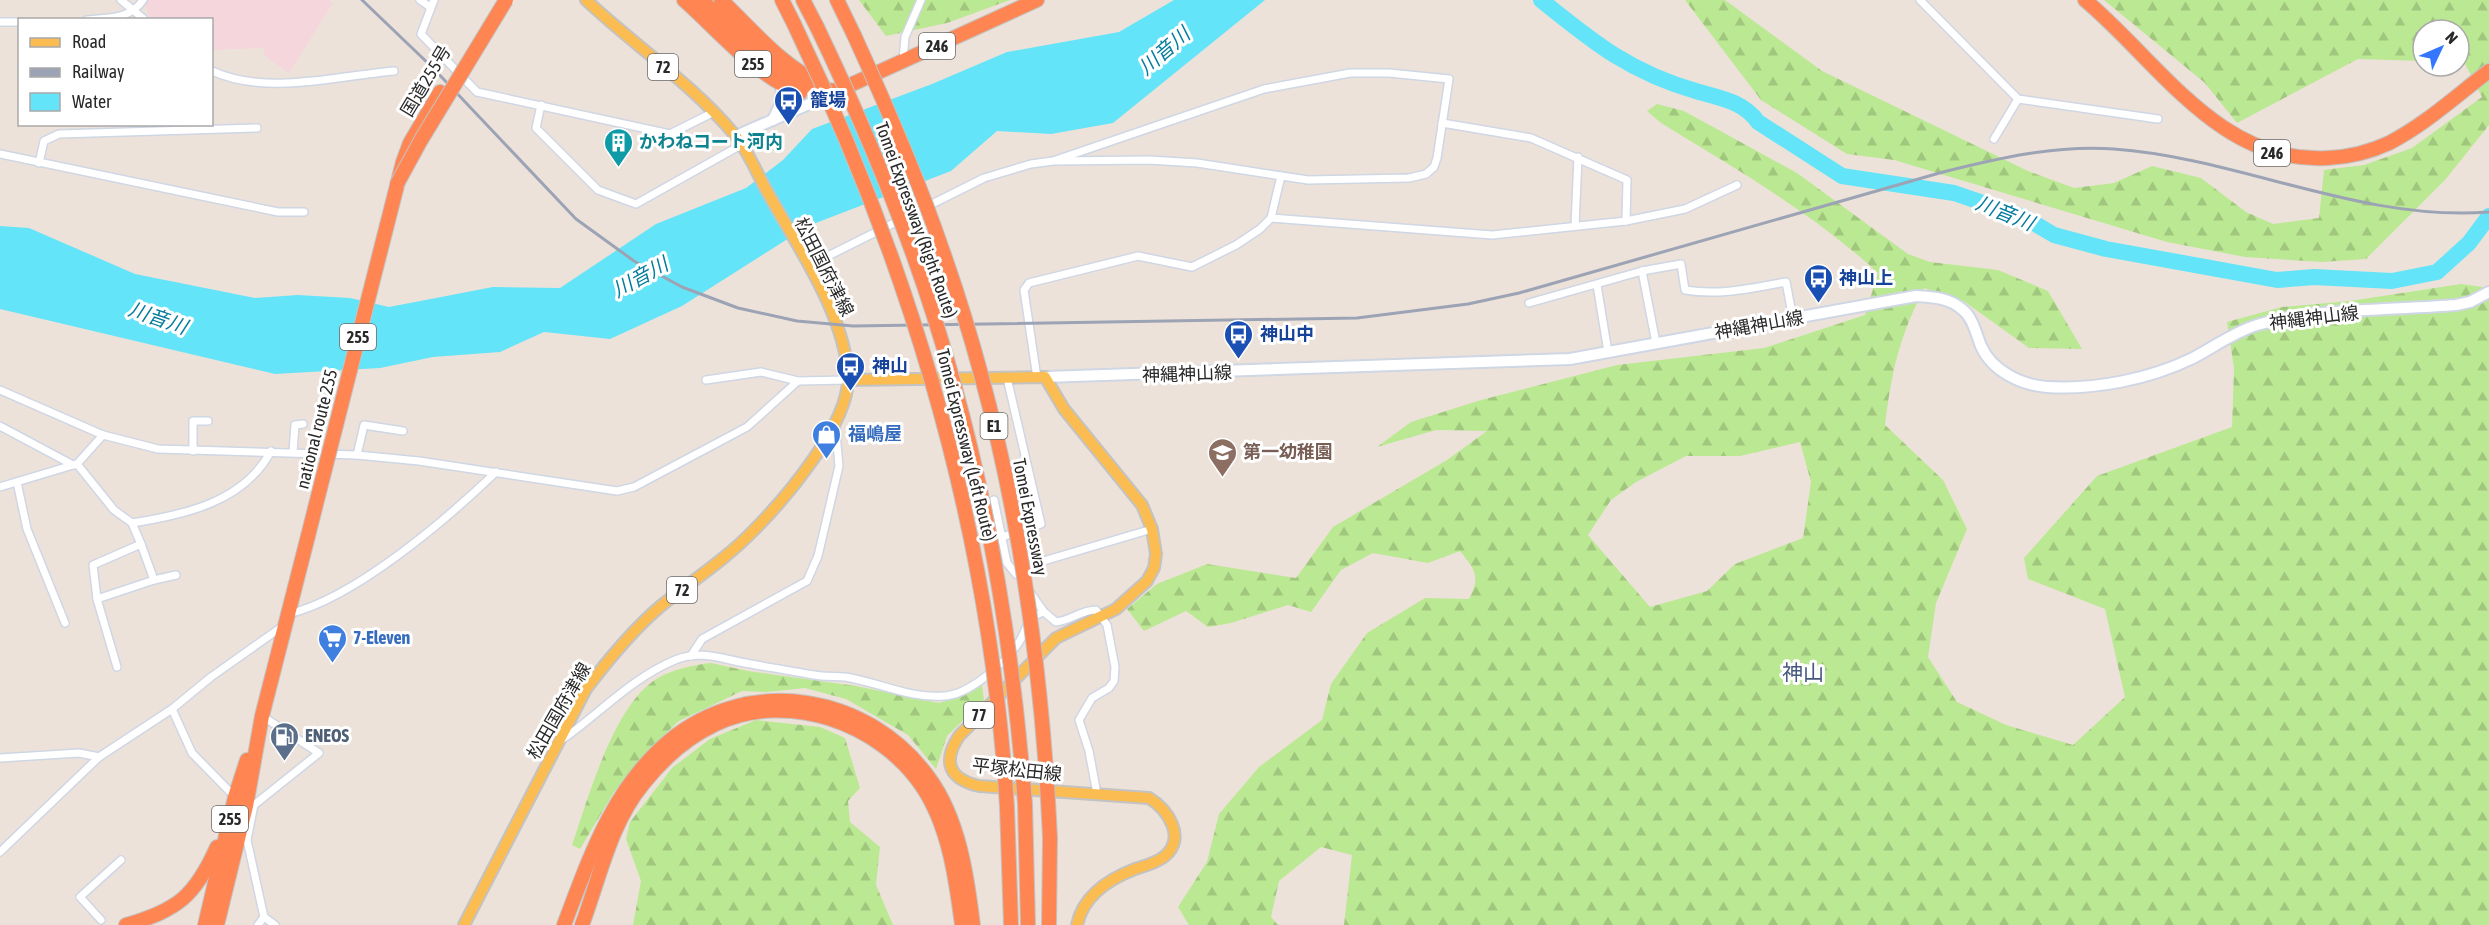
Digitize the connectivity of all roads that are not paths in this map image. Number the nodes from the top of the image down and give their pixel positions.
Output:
1 (121, 0) edge
2 (143, 0) edge
3 (420, 0) edge
4 (434, 0) edge
5 (495, 0) edge
6 (506, 0) edge
7 (586, 0) edge
8 (684, 0) edge
9 (700, 0) edge
10 (721, 0) edge
11 (782, 0) edge
12 (803, 0) edge
13 (837, 0) edge
14 (921, 0) edge
15 (1037, 0) edge
16 (1920, 0) edge
17 (2085, 0) edge
18 (430, 7) junction
19 (136, 11) junction
20 (103, 18) edge
21 (143, 18) edge
22 (0, 22) edge
23 (18, 22) edge
24 (902, 62) junction
25 (213, 71) edge
26 (394, 71) dead end
27 (2489, 71) edge
28 (781, 78) junction
29 (837, 91) junction
30 (2018, 99) junction
31 (541, 105) junction
32 (714, 112) junction
33 (2158, 119) dead end
34 (773, 120) junction
35 (1442, 123) junction
36 (118, 128) edge
37 (257, 128) dead end
38 (1994, 139) dead end
39 (739, 141) junction
40 (0, 154) edge
41 (1578, 157) junction
42 (1053, 161) junction
43 (39, 163) junction
44 (1281, 176) junction
45 (397, 184) junction
46 (1737, 185) dead end
47 (304, 212) dead end
48 (1271, 218) junction
49 (1626, 221) junction
50 (1575, 226) junction
51 (806, 262) junction
52 (1642, 271) junction
53 (1596, 285) junction
54 (2489, 292) edge
55 (1529, 303) dead end
56 (1793, 319) junction
57 (1656, 343) junction
58 (1608, 352) junction
59 (1007, 378) junction
60 (1041, 378) junction
61 (706, 380) dead end
62 (848, 380) junction
63 (798, 381) junction
64 (0, 390) edge
65 (208, 421) dead end
66 (835, 423) junction
67 (303, 424) dead end
68 (0, 426) edge
69 (404, 431) dead end
70 (103, 435) junction
71 (193, 451) junction
72 (271, 452) junction
73 (293, 452) junction
74 (357, 455) junction
75 (75, 464) junction
76 (496, 472) junction
77 (17, 482) junction
78 (0, 486) edge
79 (994, 500) dead end
80 (132, 523) junction
81 (1152, 529) junction
82 (1002, 537) junction
83 (141, 544) junction
84 (1013, 570) junction
85 (176, 575) dead end
86 (154, 580) junction
87 (97, 599) junction
88 (1044, 612) junction
89 (1101, 618) junction
90 (287, 619) junction
91 (65, 623) dead end
92 (691, 656) junction
93 (117, 667) dead end
94 (172, 709) junction
95 (262, 716) junction
96 (556, 745) junction
97 (99, 757) junction
98 (0, 758) edge
99 (1097, 794) junction
100 (245, 803) junction
101 (0, 852) edge
102 (1009, 859) junction
103 (121, 860) dead end
104 (232, 867) junction
105 (264, 917) junction
106 (101, 920) dead end
107 (126, 925) edge
108 (205, 925) edge
109 (217, 925) edge
110 (226, 925) edge
111 (258, 925) edge
112 (275, 925) edge
113 (464, 925) edge
114 (564, 925) edge
115 (582, 925) edge
116 (962, 925) edge
117 (973, 925) edge
118 (1004, 925) edge
119 (1011, 925) edge
120 (1028, 925) edge
121 (1051, 925) edge
122 (1077, 925) edge

1 - 19 street
2 - 19 street
3 - 18 street
4 - 18 street
5 - 45 highway, 国道255号 / 255, bridge
6 - 45 highway, national route 255 / 255, bridge
7 - 32 main road, 松田国府津線 / 72
8 - 28 highway, 255
9 - 28 highway
10 - 29 highway
11 - 102 highway, Tomei Expressway (Left Route), bridge
12 - 120 highway, Tomei Expressway (Right Route) / E1, bridge
13 - 121 highway, Tomei Expressway / E1, bridge
14 - 24 street
15 - 24 highway, 246
16 - 30 street
17 - 27 highway, 246
18 - 31 street
19 - 20 street
19 - 21 street
22 - 23 street
24 - 29 highway, 246
25 - 26 street
28 - 29 highway
28 - 34 main road
29 - 34 main road
30 - 33 street
30 - 38 street
31 - 32 street
31 - 39 street
32 - 39 main road, 松田国府津線 / 72
34 - 39 main road
35 - 41 street
35 - 42 street
35 - 44 street
36 - 37 street
36 - 43 street
39 - 51 main road, 松田国府津線 / 72
40 - 43 street
41 - 49 street
41 - 50 street
42 - 44 street
42 - 51 street
43 - 47 street
44 - 48 street
45 - 90 highway, national route 255 / 255, bridge
46 - 49 street
48 - 50 street
48 - 60 street
49 - 50 street
51 - 62 main road, 松田国府津線 / 72
52 - 53 street
52 - 56 street
52 - 57 street
53 - 55 street
53 - 58 street
54 - 56 main road, 神縄神山線
56 - 57 main road, 神縄神山線
57 - 58 main road, 神縄神山線
58 - 60 main road, 神縄神山線
59 - 60 main road
59 - 62 main road
59 - 82 street
60 - 81 main road, 平塚松田線 / 77
61 - 63 street
62 - 63 street
62 - 66 main road, 松田国府津線 / 72
63 - 76 street
64 - 70 street
65 - 71 street
66 - 92 street
66 - 96 main road, 松田国府津線 / 72
67 - 73 street
68 - 75 street
69 - 74 street
70 - 71 street
70 - 75 street
71 - 72 street
72 - 73 street
72 - 80 street
73 - 74 street
74 - 76 street
75 - 77 street
75 - 80 street
76 - 90 street
77 - 78 street
77 - 91 street
79 - 82 street
80 - 83 street
81 - 84 street
81 - 89 main road, 平塚松田線 / 77
82 - 84 street
83 - 86 street
83 - 87 street
84 - 88 street
85 - 86 street
86 - 87 street
87 - 93 street
88 - 89 street
88 - 92 street
89 - 99 street
89 - 99 main road, 平塚松田線 / 77
90 - 94 street
90 - 95 highway, national route 255 / 255
92 - 96 street
94 - 97 street
94 - 100 street
95 - 100 highway, national route 255 / 255
95 - 100 street
96 - 113 main road, 松田国府津線 / 72
97 - 98 street
97 - 101 street
99 - 122 main road, 平塚松田線 / 77
100 - 104 highway, national route 255 / 255
100 - 105 street
100 - 107 highway
100 - 108 highway, national route 255 / 255
102 - 118 highway
102 - 119 highway, Tomei Expressway (Left Route)
103 - 106 street
104 - 109 highway, national route 255 / 255
104 - 110 highway
105 - 111 street
105 - 112 street
114 - 117 highway
115 - 116 highway

